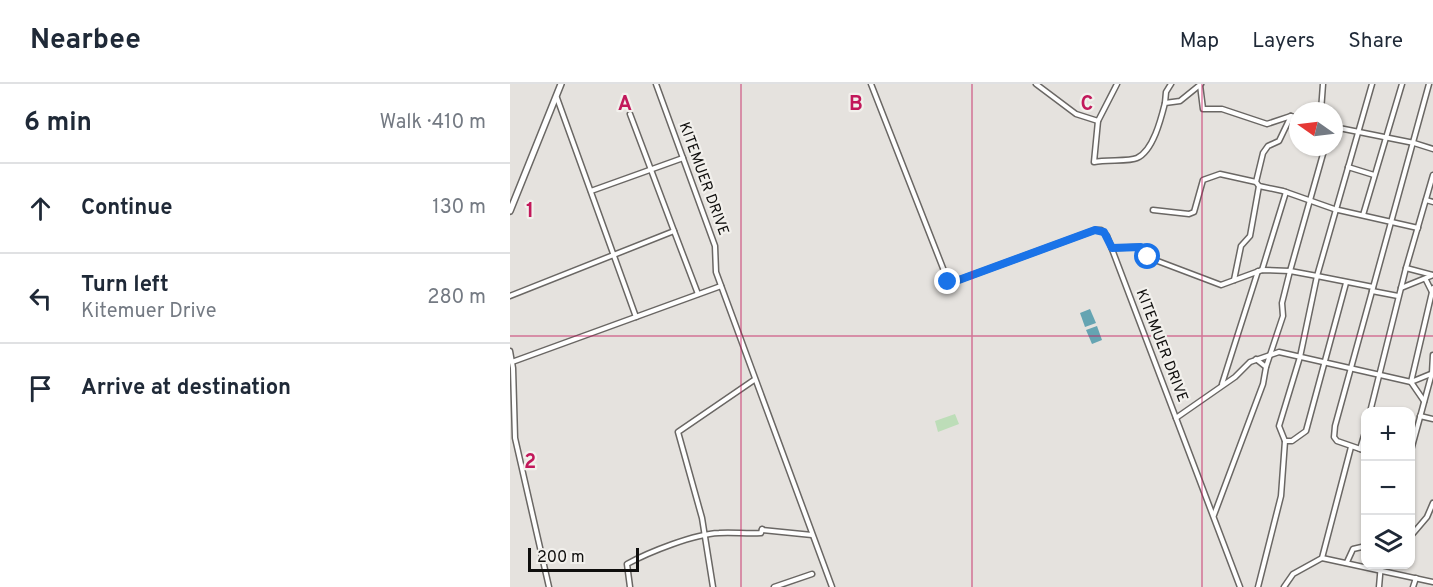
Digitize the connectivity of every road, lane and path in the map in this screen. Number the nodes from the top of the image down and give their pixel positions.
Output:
1 (561, 84) edge
2 (656, 84) edge
3 (871, 84) edge
4 (1036, 84) edge
5 (1117, 84) edge
6 (1171, 84) edge
7 (1200, 84) edge
8 (1323, 84) edge
9 (1371, 84) edge
10 (1402, 84) edge
11 (1429, 84) edge
12 (556, 96) junction
13 (1321, 102) edge
14 (1165, 103) junction
15 (630, 114) dead end
16 (1289, 117) edge
17 (1289, 120) edge
18 (1098, 121) junction
19 (1343, 130) edge
20 (1357, 132) junction
21 (1388, 139) junction
22 (1414, 143) junction
23 (1433, 149) edge
24 (1323, 156) edge
25 (683, 158) junction
26 (1348, 167) junction
27 (651, 170) junction
28 (1374, 175) junction
29 (1433, 175) edge
30 (1257, 184) junction
31 (591, 191) junction
32 (1286, 192) junction
33 (1426, 200) junction
34 (1311, 202) junction
35 (1433, 202) edge
36 (1334, 209) junction
37 (1153, 210) dead end
38 (510, 211) edge
39 (1363, 215) junction
40 (1391, 222) junction
41 (1418, 228) junction
42 (674, 231) junction
43 (1112, 248) junction
44 (614, 255) junction
45 (1406, 268) junction
46 (1260, 271) junction
47 (1290, 271) junction
48 (1317, 276) junction
49 (1426, 280) junction
50 (1234, 281) junction
51 (1346, 283) junction
52 (721, 286) junction
53 (1400, 288) junction
54 (1372, 289) junction
55 (1432, 290) edge
56 (698, 294) junction
57 (510, 296) edge
58 (1398, 296) junction
59 (636, 317) junction
60 (510, 351) edge
61 (1270, 353) junction
62 (1433, 355) edge
63 (1300, 357) junction
64 (1256, 358) junction
65 (512, 362) junction
66 (1324, 362) junction
67 (1266, 367) junction
68 (1352, 367) junction
69 (1433, 373) edge
70 (1380, 375) junction
71 (754, 380) junction
72 (1411, 382) junction
73 (1222, 385) junction
74 (1424, 401) junction
75 (1371, 407) edge
76 (1420, 416) junction
77 (1176, 418) junction
78 (1433, 419) edge
79 (1415, 435) edge
80 (1285, 441) junction
81 (1361, 445) edge
82 (1351, 447) junction
83 (1360, 449) joint
84 (1433, 503) edge
85 (1214, 515) junction
86 (1415, 531) edge
87 (705, 535) junction
88 (812, 536) junction
89 (1361, 547) edge
90 (1322, 558) junction
91 (1347, 562) junction
92 (1382, 571) junction
93 (812, 574) dead end
94 (1416, 578) junction
95 (1433, 582) edge
96 (549, 587) edge
97 (630, 587) edge
98 (713, 587) edge
99 (774, 587) edge
100 (832, 587) edge
101 (1240, 587) edge
102 (1258, 587) edge
103 (1284, 587) edge
104 (1379, 587) edge
105 (1413, 587) edge

1 - 12 street
2 - 25 street, KITEMUER DRIVE
3 - 43 street, KITEMUER DRIVE
4 - 18 street
5 - 18 street
6 - 14 street
7 - 14 street
7 - 16 street
8 - 13 street
9 - 20 street
10 - 21 street
11 - 22 street
12 - 31 street
12 - 38 street
14 - 18 street
15 - 27 street
17 - 30 street
19 - 20 street
20 - 21 street
20 - 26 street
21 - 22 street
21 - 28 street
22 - 23 street
22 - 40 street
24 - 34 street
25 - 27 street
25 - 52 street, KITEMUER DRIVE
26 - 28 street
26 - 36 street
27 - 31 street
27 - 42 street
28 - 39 street
29 - 33 street
30 - 32 street
30 - 37 street
30 - 50 street
31 - 44 street
32 - 34 street
32 - 46 street
33 - 35 street
33 - 41 street
34 - 36 street
34 - 47 street
36 - 39 street
36 - 48 street
39 - 40 street
40 - 41 street
40 - 54 street
41 - 45 street
42 - 44 street
42 - 56 street
43 - 50 street
43 - 77 street, KITEMUER DRIVE
44 - 57 street
44 - 59 street
45 - 49 street
45 - 53 street
46 - 47 street
46 - 50 street
46 - 73 street
47 - 48 street
47 - 61 street
48 - 51 street
48 - 63 street
49 - 53 street
49 - 55 street
51 - 54 street
51 - 66 street
52 - 56 street
52 - 71 street, KITEMUER DRIVE
53 - 58 street
54 - 58 street
54 - 68 street
55 - 72 street
56 - 59 street
58 - 70 street
59 - 65 street
60 - 65 street
61 - 63 street
61 - 64 street
61 - 67 street
62 - 69 street
63 - 66 street
63 - 80 street
64 - 67 street
64 - 73 street
65 - 96 street
66 - 68 street
66 - 80 street
67 - 85 street
68 - 70 street
68 - 82 street
69 - 72 street
69 - 74 street
70 - 72 street
70 - 75 street
71 - 87 street
71 - 88 street, KITEMUER DRIVE
72 - 74 street
73 - 77 street
74 - 76 street
76 - 78 street
76 - 79 street
77 - 85 street, KITEMUER DRIVE
80 - 102 street
81 - 83 street
82 - 83 street
82 - 90 street
84 - 86 street
85 - 101 street, KITEMUER DRIVE
87 - 88 street
87 - 97 street
87 - 98 street
88 - 100 street, KITEMUER DRIVE
89 - 91 street
90 - 91 street
90 - 103 street
91 - 92 street
92 - 94 street
92 - 104 street
93 - 99 street
94 - 95 street
94 - 105 street

